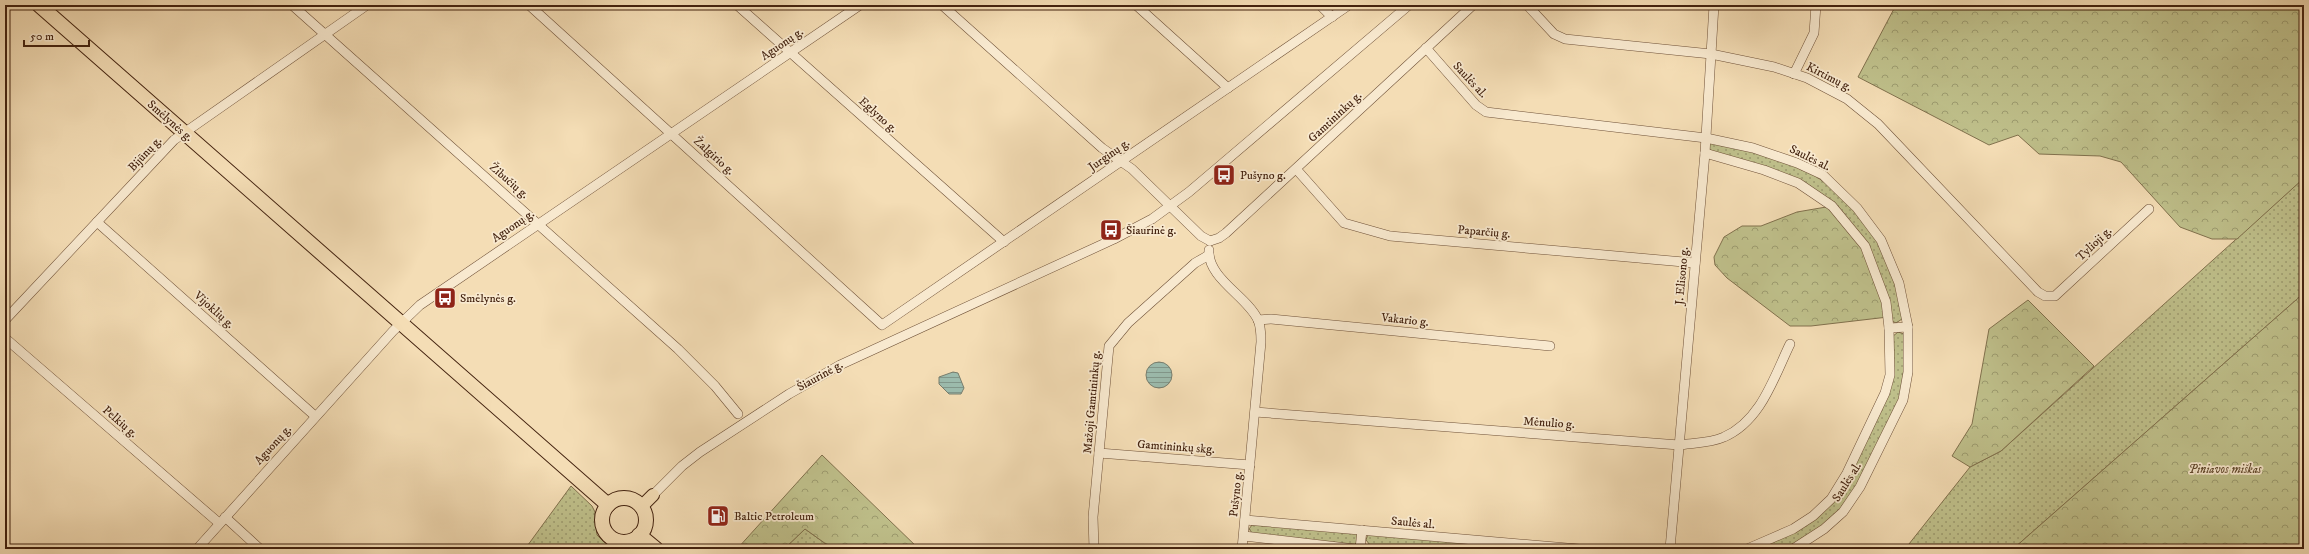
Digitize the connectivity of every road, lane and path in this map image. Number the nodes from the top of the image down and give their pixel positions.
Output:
1 (39, 5) edge
2 (292, 5) edge
3 (367, 5) edge
4 (529, 5) edge
5 (737, 5) edge
6 (860, 5) edge
7 (942, 5) edge
8 (1136, 5) edge
9 (1320, 5) edge
10 (1350, 5) edge
11 (1409, 5) edge
12 (1473, 5) edge
13 (1527, 5) edge
14 (1714, 5) edge
15 (1816, 5) edge
16 (1332, 17) junction
17 (325, 34) junction
18 (1426, 48) junction
19 (790, 53) junction
20 (1711, 54) junction
21 (1794, 74) junction
22 (1228, 88) junction
23 (184, 133) junction
24 (670, 133) junction
25 (1706, 138) junction
26 (1705, 153) junction
27 (1120, 161) junction
28 (1297, 170) junction
29 (1170, 207) junction
30 (2149, 209) dead end
31 (97, 222) junction
32 (539, 223) junction
33 (1210, 241) junction
34 (1004, 242) junction
35 (1209, 255) junction
36 (1695, 263) junction
37 (2055, 296) joint
38 (5, 320) edge
39 (1258, 320) junction
40 (401, 322) junction
41 (882, 325) joint
42 (1908, 326) junction
43 (1889, 328) junction
44 (5, 338) edge
45 (1790, 344) dead end
46 (1550, 346) dead end
47 (1255, 412) junction
48 (738, 414) dead end
49 (315, 416) junction
50 (1679, 445) junction
51 (1099, 453) junction
52 (1250, 465) junction
53 (653, 495) joint
54 (608, 505) junction
55 (641, 507) junction
56 (222, 520) junction
57 (1245, 520) junction
58 (1362, 530) junction
59 (640, 535) junction
60 (1244, 536) junction
61 (196, 549) edge
62 (260, 549) edge
63 (656, 549) edge
64 (1094, 549) edge
65 (1242, 549) edge
66 (1355, 549) edge
67 (1360, 549) edge
68 (1579, 549) edge
69 (1670, 549) edge
70 (1747, 549) edge
71 (1793, 549) edge

1 - 23 highway, Smėlynės g.
2 - 17 street, Žibučių g.
3 - 17 street, Bijūnų g.
4 - 24 street, Žalgirio g.
5 - 19 street, Eglyno g.
6 - 19 street, Aguonų g.
7 - 27 street
8 - 22 street
9 - 16 street
10 - 16 street, Jurginų g.
11 - 29 street, Šiaurinė g.
12 - 18 street, Gamtininkų g.
13 - 20 street, Kirtimų g.
14 - 20 street, J. Elisono g.
15 - 21 street
16 - 22 street, Jurginų g.
17 - 23 street, Bijūnų g.
17 - 32 street, Žibučių g.
18 - 25 street, Saulės al.
18 - 28 street, Gamtininkų g.
19 - 24 street, Aguonų g.
19 - 34 street, Eglyno g.
20 - 21 street, Kirtimų g.
20 - 25 street, J. Elisono g.
21 - 37 street, Kirtimų g.
22 - 27 street, Jurginų g.
23 - 31 street, Bijūnų g.
23 - 40 highway, Smėlynės g.
24 - 32 street, Aguonų g.
24 - 41 street, Žalgirio g.
25 - 26 street, J. Elisono g.
25 - 42 street, Saulės al.
26 - 36 street, J. Elisono g.
26 - 43 street, Saulės al.
27 - 29 street
27 - 34 street, Jurginų g.
28 - 33 street, Gamtininkų g.
28 - 36 street, Paparčių g.
29 - 33 street
29 - 53 street, Šiaurinė g.
30 - 37 street, Tylioji g.
31 - 38 street, Bijūnų g.
31 - 49 street, Vijoklių g.
32 - 40 street, Aguonų g.
32 - 48 street, Žibučių g.
33 - 35 street
34 - 41 street, Jurginų g.
35 - 39 street
35 - 51 street, Mažoji Gamtininkų g.
36 - 50 street, J. Elisono g.
39 - 46 street, Vakario g.
39 - 47 street, Pušyno g.
40 - 49 street, Aguonų g.
40 - 54 highway, Smėlynės g.
42 - 43 street
42 - 71 street, Saulės al.
43 - 70 street, Saulės al.
44 - 56 street, Pelkių g.
45 - 50 street, Mėnulio g.
47 - 50 street, Mėnulio g.
47 - 52 street, Pušyno g.
49 - 56 street, Aguonų g.
50 - 69 street, J. Elisono g.
51 - 52 street, Gamtininkų skg.
51 - 64 street, Mažoji Gamtininkų g.
52 - 57 street, Pušyno g.
53 - 55 main road, Šiaurinė g.
54 - 55 highway
54 - 59 highway
55 - 59 highway
56 - 61 street, Aguonų g.
56 - 62 street, Pelkių g.
57 - 58 street, Saulės al.
57 - 60 street, Pušyno g.
58 - 67 street
58 - 68 street, Saulės al.
59 - 63 highway
60 - 65 street, Pušyno g.
60 - 66 street

